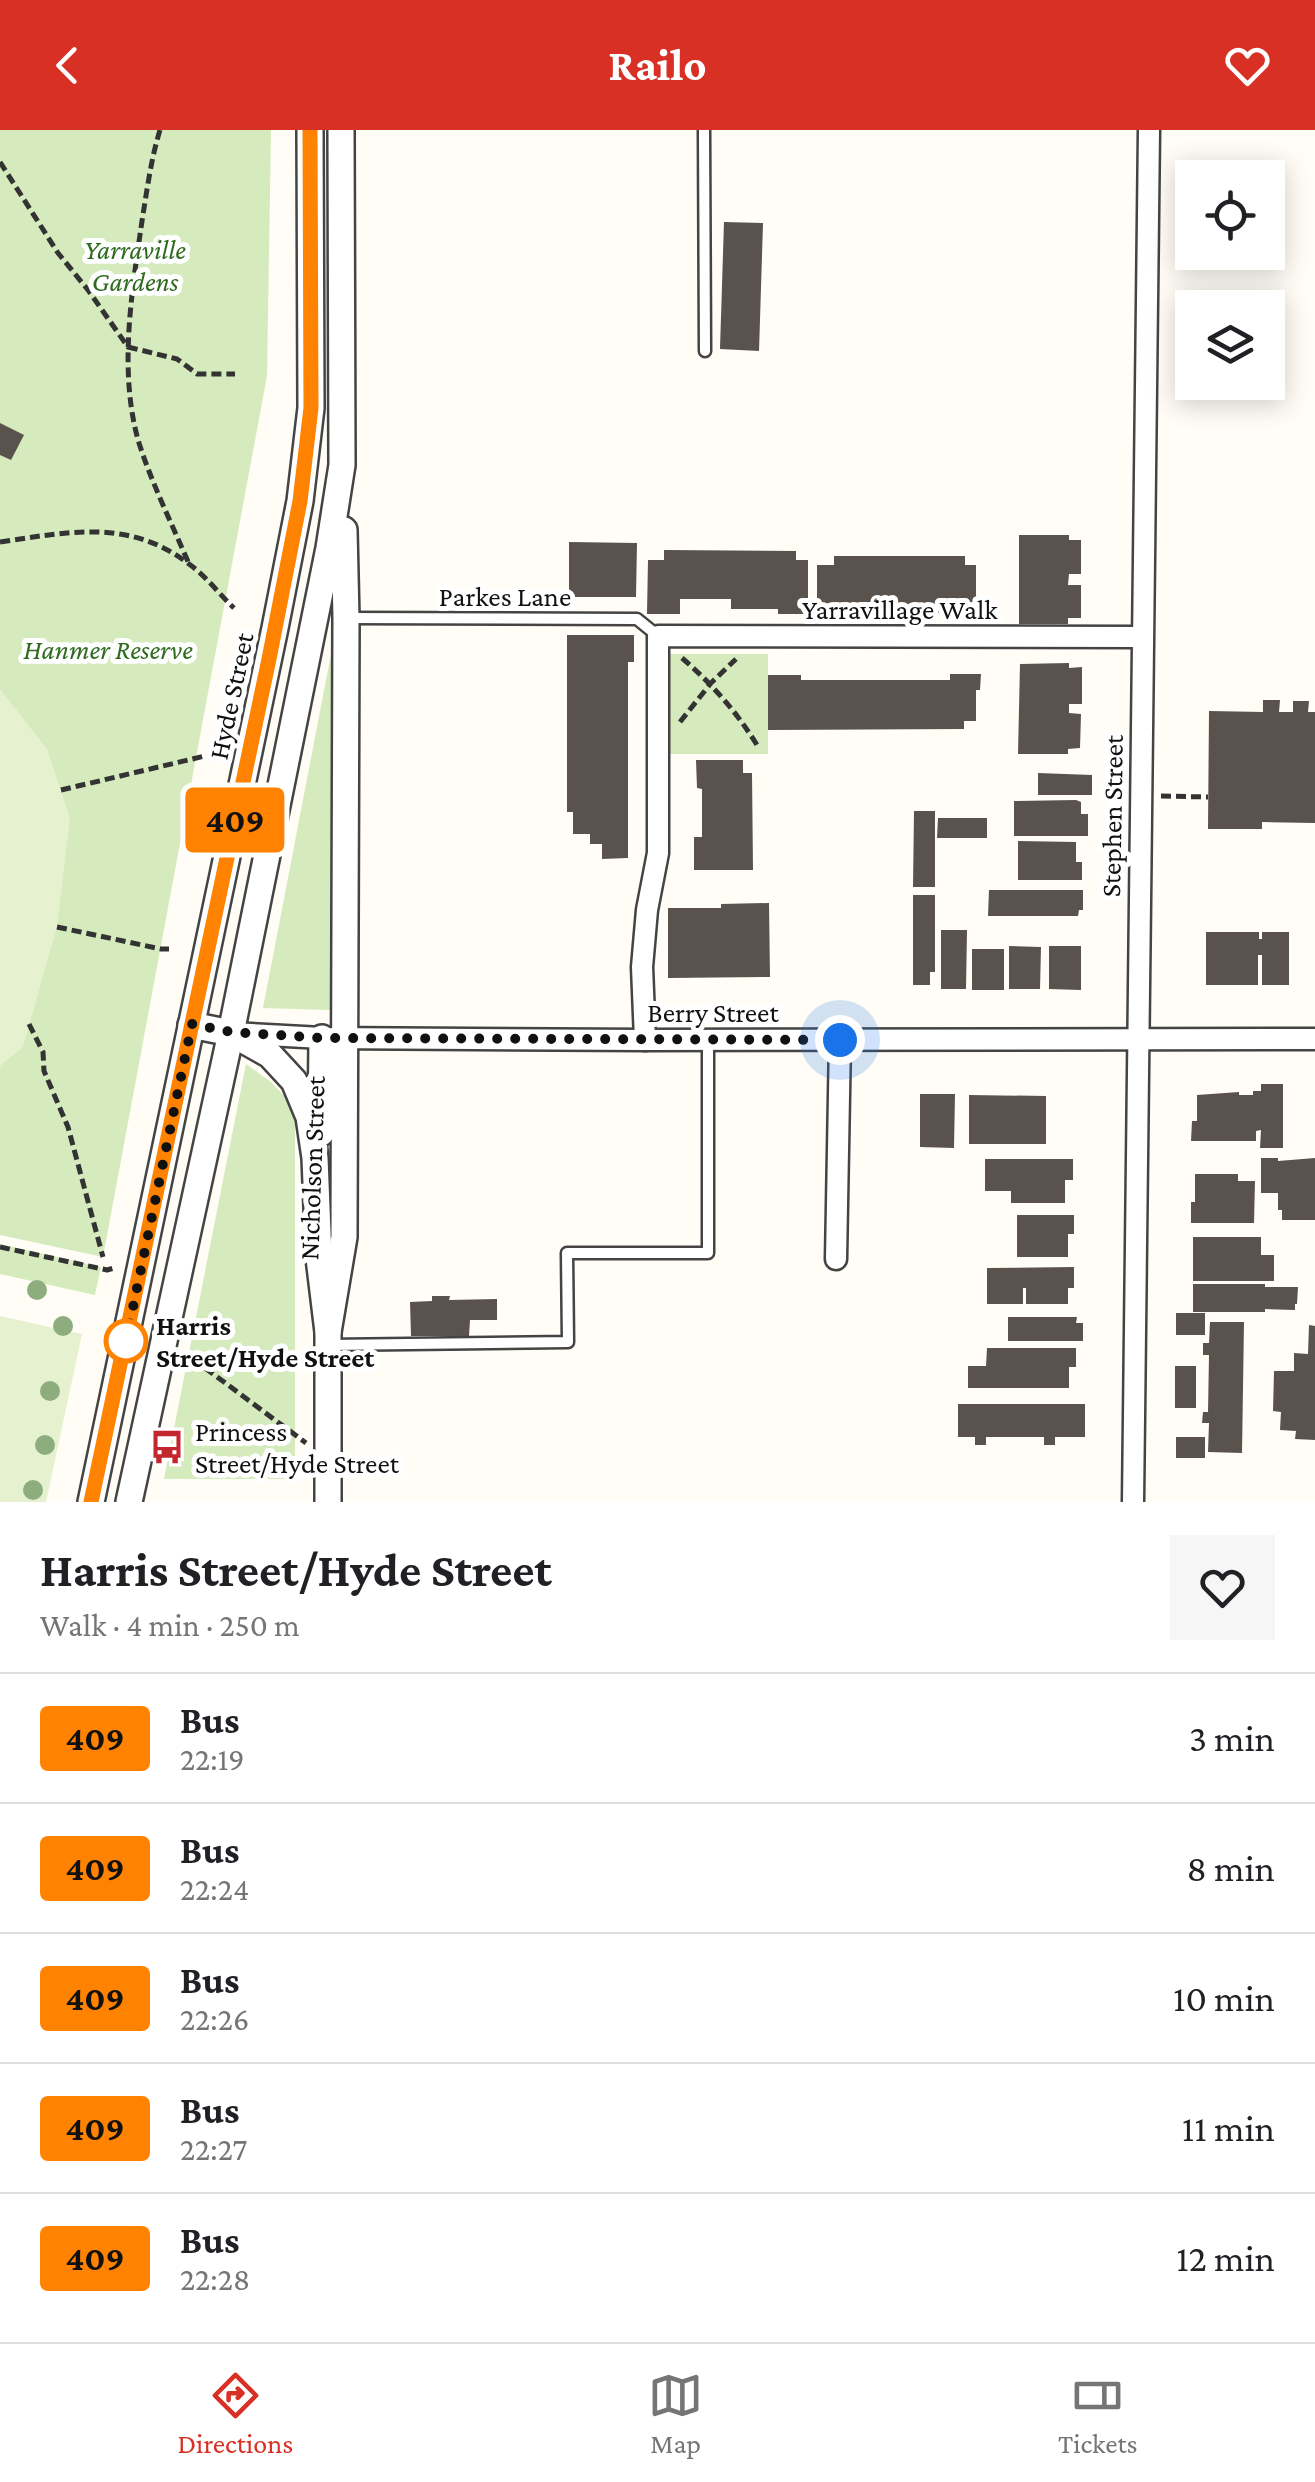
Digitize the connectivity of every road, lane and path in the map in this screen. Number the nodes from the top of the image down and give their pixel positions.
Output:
1 (160, 130) edge
2 (310, 130) edge
3 (341, 130) edge
4 (704, 130) edge
5 (1149, 130) edge
6 (0, 162) edge
7 (128, 346) junction
8 (705, 351) dead end
9 (235, 374) dead end
10 (342, 465) junction
11 (0, 542) edge
12 (189, 564) junction
13 (234, 608) dead end
14 (346, 618) junction
15 (658, 636) junction
16 (759, 636) junction
17 (1142, 637) junction
18 (711, 683) junction
19 (758, 745) dead end
20 (658, 755) junction
21 (205, 756) dead end
22 (61, 790) dead end
23 (1140, 796) junction
24 (1208, 797) dead end
25 (57, 927) dead end
26 (170, 948) dead end
27 (29, 1024) dead end
28 (192, 1024) junction
29 (231, 1032) junction
30 (334, 1038) junction
31 (1315, 1039) edge
32 (645, 1040) junction
33 (708, 1040) junction
34 (840, 1040) junction
35 (1137, 1040) junction
36 (317, 1203) junction
37 (0, 1247) edge
38 (103, 1258) dead end
39 (836, 1259) dead end
40 (107, 1270) dead end
41 (328, 1338) junction
42 (193, 1359) dead end
43 (328, 1460) junction
44 (91, 1502) edge
45 (129, 1502) edge
46 (328, 1502) edge
47 (1133, 1502) edge

1 - 7 path
2 - 28 street, Hyde Street
3 - 10 street
4 - 8 lane
5 - 17 street, Stephen Street
6 - 7 path
7 - 9 path
7 - 12 path
10 - 14 street, Nicholson Street
10 - 29 street
11 - 12 path
12 - 13 path
14 - 15 lane, Parkes Lane
14 - 30 street, Nicholson Street
15 - 16 street, Yarravillage Walk
15 - 18 path
15 - 20 street
16 - 17 street, Yarravillage Walk
16 - 18 path
17 - 23 street, Stephen Street
18 - 19 path
18 - 20 path
20 - 32 street
21 - 22 path
23 - 24 path
23 - 35 street, Stephen Street
25 - 26 path
27 - 38 path
28 - 29 street
28 - 44 street, Hyde Street
29 - 30 street, Berry Street
29 - 36 street, Nicholson Street
29 - 45 street
30 - 32 street, Berry Street
30 - 36 street
30 - 41 street, Nicholson Street
31 - 35 street, Berry Street
32 - 33 street, Berry Street
33 - 34 street, Berry Street
33 - 41 lane
34 - 35 street, Berry Street
34 - 39 street
35 - 47 street, Stephen Street
36 - 41 street, Nicholson Street
37 - 40 path
41 - 43 street, Nicholson Street
42 - 43 path
43 - 46 street, Nicholson Street

